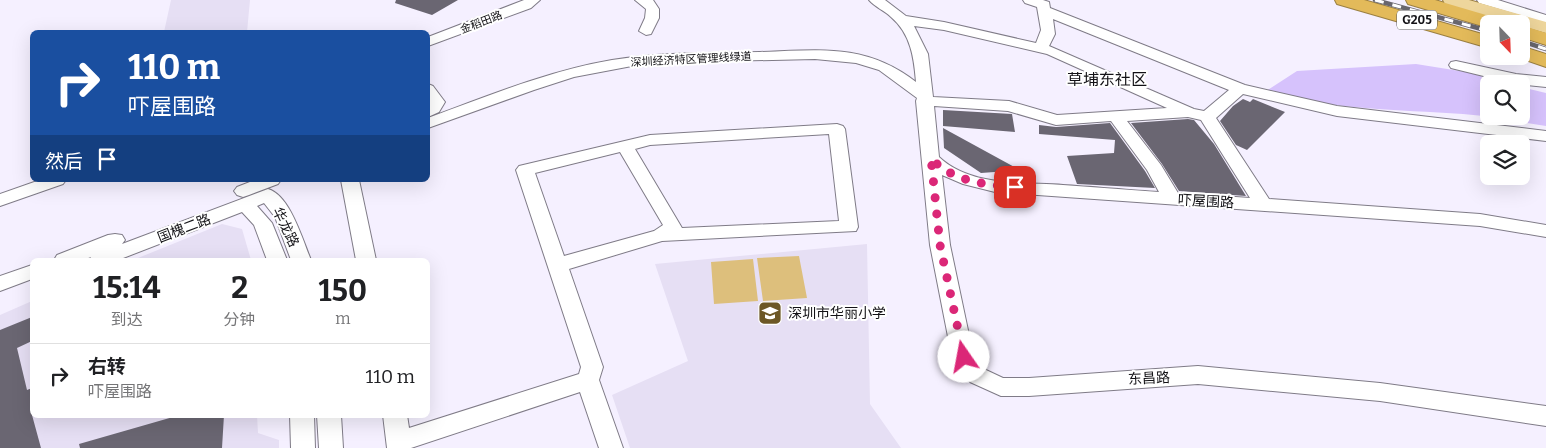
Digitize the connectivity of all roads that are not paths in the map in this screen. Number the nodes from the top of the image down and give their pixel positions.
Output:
1 (533, 0) edge
2 (642, 0) edge
3 (876, 0) edge
4 (1030, 0) edge
5 (1344, 0) edge
6 (1414, 0) edge
7 (1451, 0) edge
8 (1484, 0) edge
9 (1511, 0) edge
10 (1043, 10) junction
11 (1546, 15) edge
12 (1480, 19) edge
13 (1546, 19) edge
14 (904, 20) junction
15 (1546, 28) edge
16 (646, 31) dead end
17 (1530, 34) edge
18 (1480, 39) edge
19 (1546, 39) edge
20 (430, 41) edge
21 (1040, 49) junction
22 (1530, 55) edge
23 (1546, 61) edge
24 (1456, 65) dead end
25 (1546, 82) edge
26 (1240, 89) junction
27 (430, 92) edge
28 (924, 98) junction
29 (430, 111) edge
30 (1188, 112) junction
31 (1115, 116) junction
32 (1207, 117) junction
33 (430, 122) edge
34 (1546, 136) edge
35 (625, 146) junction
36 (931, 158) junction
37 (30, 181) edge
38 (51, 182) edge
39 (350, 182) edge
40 (270, 187) edge
41 (0, 191) edge
42 (1172, 199) junction
43 (0, 200) edge
44 (246, 204) junction
45 (1263, 204) junction
46 (1546, 231) edge
47 (662, 235) junction
48 (70, 258) edge
49 (104, 258) edge
50 (276, 258) edge
51 (300, 258) edge
52 (366, 258) edge
53 (558, 266) junction
54 (30, 273) edge
55 (0, 284) edge
56 (30, 286) edge
57 (0, 298) edge
58 (588, 380) junction
59 (1546, 416) edge
60 (302, 418) edge
61 (329, 418) edge
62 (395, 418) edge
63 (398, 445) edge
64 (304, 448) edge
65 (331, 448) edge
66 (611, 448) edge

1 - 20 street, 金稻田路
2 - 16 street
3 - 14 street
4 - 10 street
5 - 18 highway, G205
6 - 12 highway, G205
7 - 15 main road
8 - 13 street
9 - 11 street
10 - 21 street
10 - 26 street
14 - 21 street
14 - 28 street
17 - 19 highway
21 - 30 street
22 - 23 highway
24 - 25 street
26 - 32 street
26 - 34 street
27 - 29 street
28 - 31 street
28 - 33 street, 深圳经济特区管理线绿道
28 - 36 street
30 - 31 street
30 - 32 street
31 - 42 street
32 - 45 street
35 - 47 street
35 - 47 street
35 - 53 street
36 - 42 street, 吓屋围路
36 - 59 street, 东昌路
37 - 41 street
38 - 43 street
39 - 52 street
40 - 44 street, 国槐二路
40 - 48 street
40 - 51 street, 华龙路
42 - 45 street, 吓屋围路
44 - 49 street, 国槐二路
44 - 50 street, 华龙路
45 - 46 street, 吓屋围路
47 - 53 street
53 - 58 street
54 - 55 street
56 - 57 street
58 - 63 street
58 - 66 street
60 - 64 street
61 - 65 street
62 - 63 street

